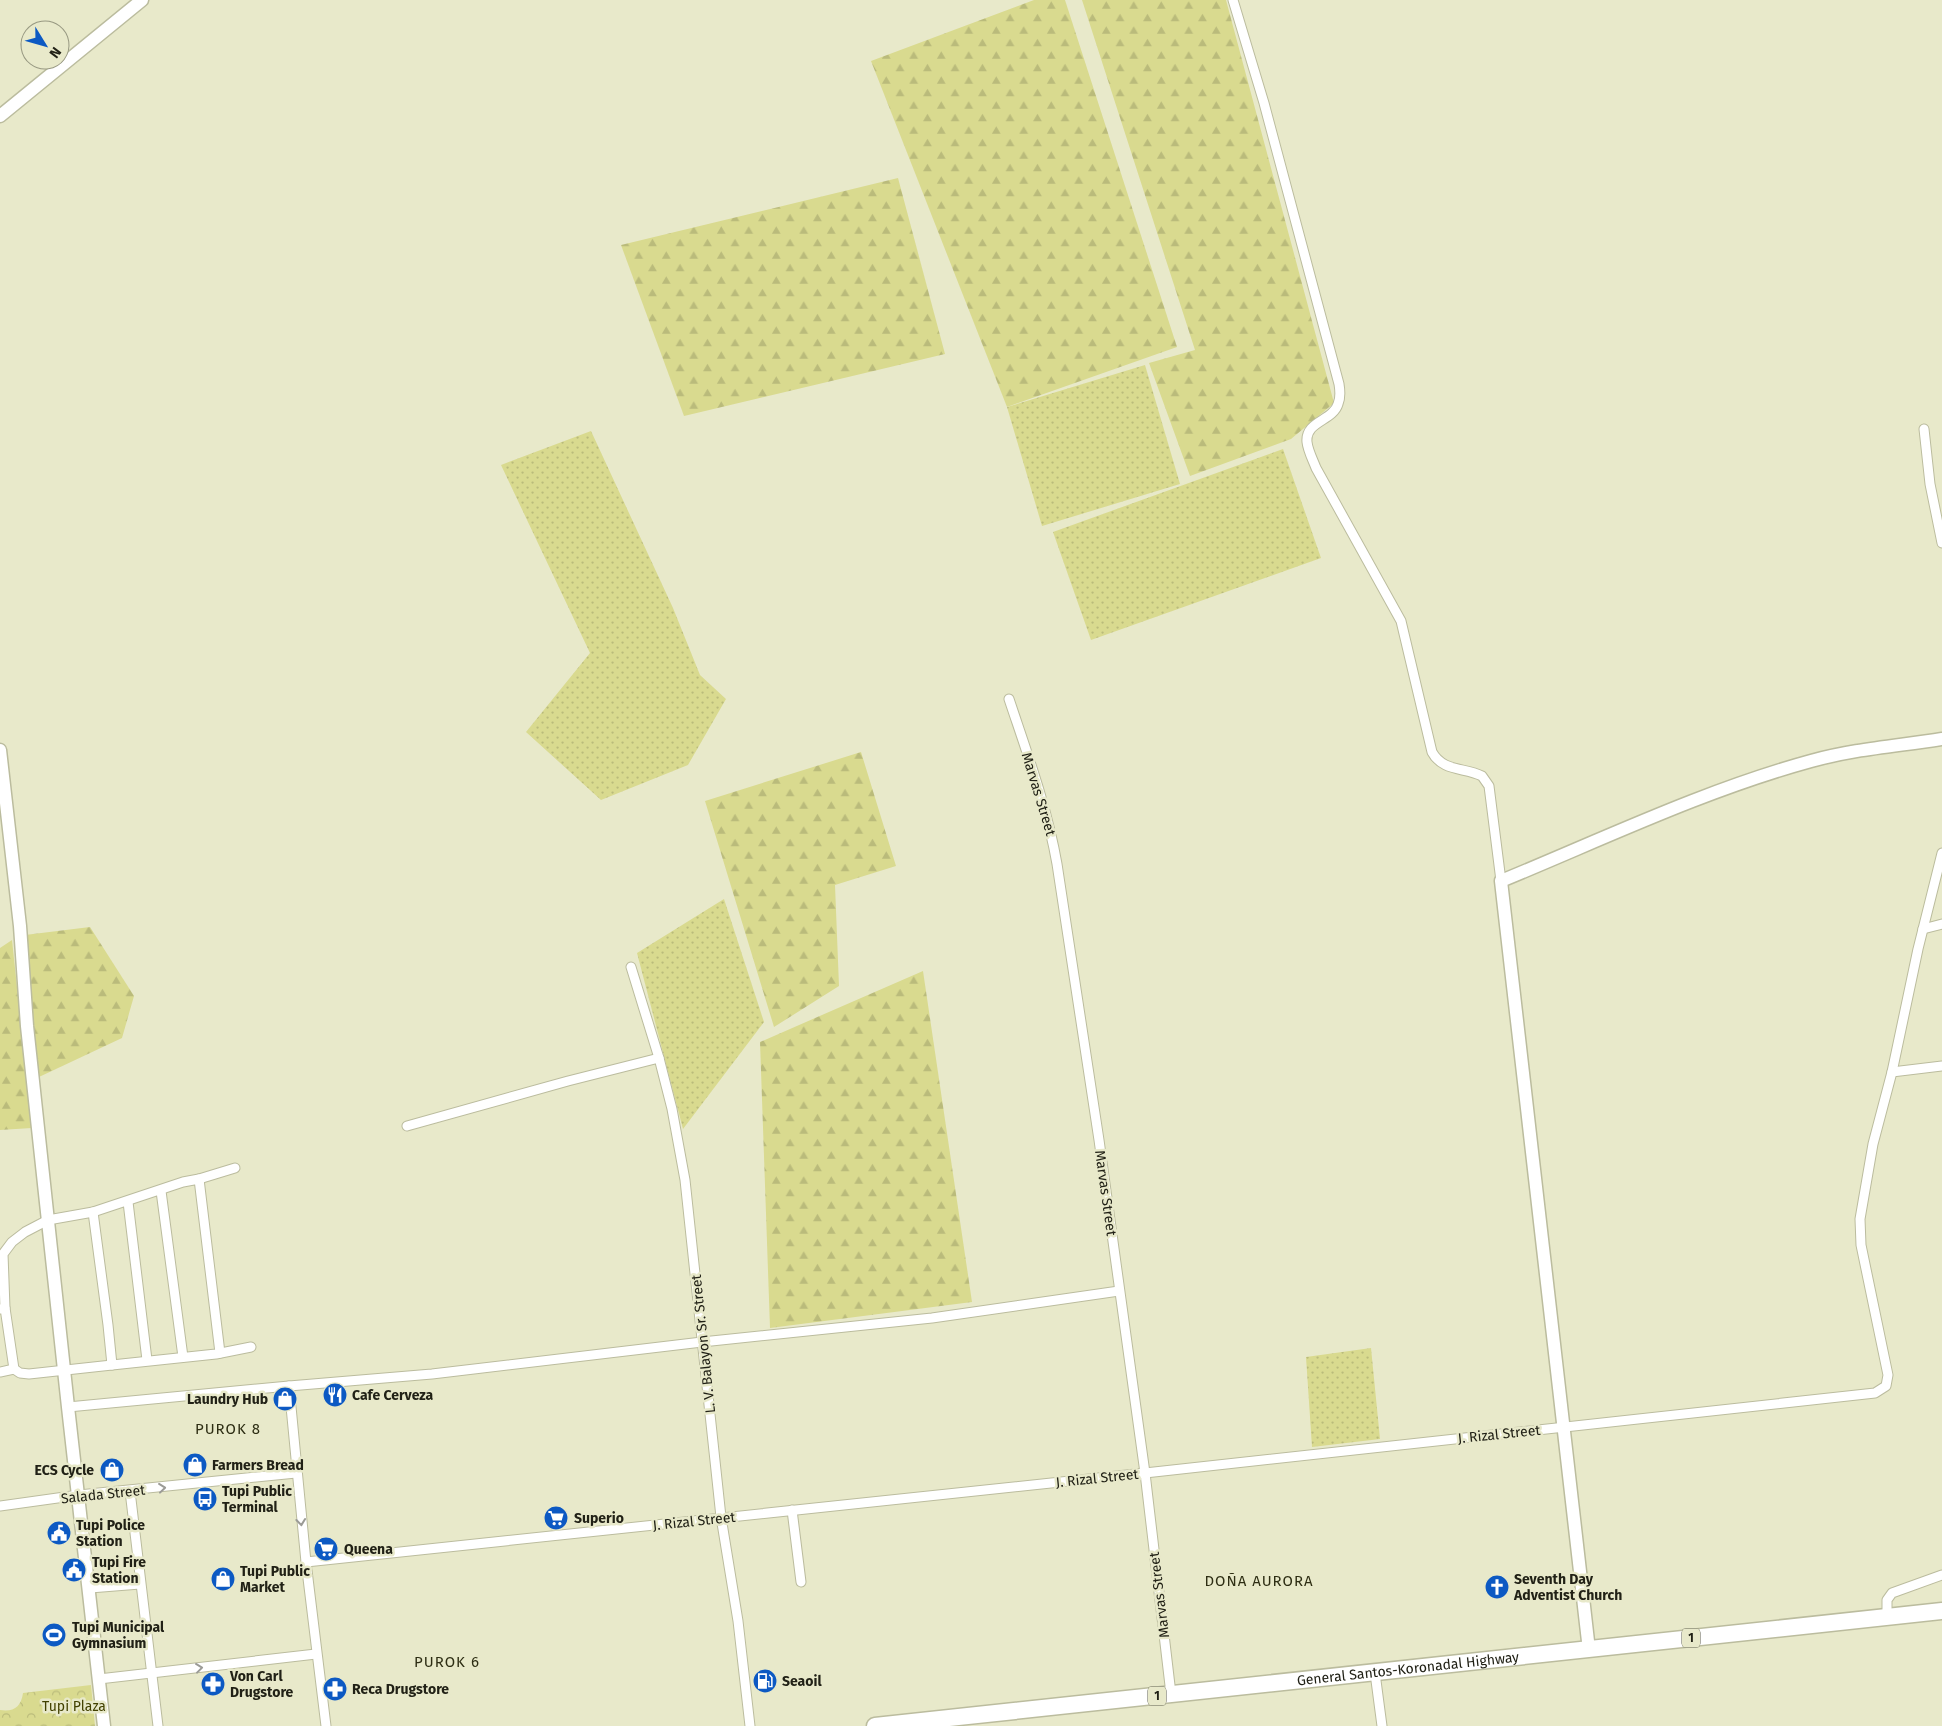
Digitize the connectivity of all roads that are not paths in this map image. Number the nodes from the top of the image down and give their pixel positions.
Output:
1 (142, 0) edge
2 (1233, 0) edge
3 (0, 116) edge
4 (1924, 428) dead end
5 (1942, 543) edge
6 (1009, 699) dead end
7 (1942, 739) edge
8 (0, 750) edge
9 (1942, 853) edge
10 (1501, 882) junction
11 (1942, 924) edge
12 (1923, 929) junction
13 (631, 967) dead end
14 (659, 1058) junction
15 (1942, 1066) edge
16 (1892, 1072) junction
17 (407, 1126) dead end
18 (235, 1168) dead end
19 (199, 1179) junction
20 (161, 1191) junction
21 (128, 1202) junction
22 (93, 1212) junction
23 (48, 1220) junction
24 (1120, 1292) junction
25 (3, 1308) edge
26 (702, 1342) junction
27 (251, 1347) dead end
28 (220, 1353) junction
29 (183, 1357) junction
30 (147, 1360) junction
31 (112, 1365) junction
32 (14, 1369) junction
33 (64, 1371) junction
34 (0, 1372) edge
35 (289, 1386) junction
36 (68, 1407) junction
37 (1564, 1427) junction
38 (296, 1473) junction
39 (1145, 1474) junction
40 (130, 1491) junction
41 (79, 1495) junction
42 (0, 1506) edge
43 (792, 1510) junction
44 (721, 1518) junction
45 (306, 1562) junction
46 (1942, 1575) edge
47 (801, 1582) dead end
48 (140, 1584) junction
49 (90, 1588) junction
50 (1942, 1611) edge
51 (1887, 1617) junction
52 (1589, 1650) junction
53 (316, 1654) junction
54 (1375, 1673) junction
55 (151, 1674) junction
56 (99, 1679) junction
57 (1171, 1694) junction
58 (104, 1726) edge
59 (158, 1726) edge
60 (326, 1726) edge
61 (750, 1726) edge
62 (875, 1726) edge
63 (1382, 1726) edge

1 - 3 street
2 - 10 street
4 - 5 street
6 - 24 street, Marvas Street
7 - 10 street
8 - 23 street
9 - 12 street
10 - 37 street
11 - 12 street
12 - 16 street
13 - 14 street, L. V. Balayon Sr. Street
14 - 17 street
14 - 26 street, L. V. Balayon Sr. Street
15 - 16 street
16 - 37 street, J. Rizal Street
18 - 19 street
19 - 20 street
19 - 28 street
20 - 21 street
20 - 29 street
21 - 22 street
21 - 30 street
22 - 23 street
22 - 31 street
23 - 25 street
23 - 33 street
24 - 26 street
24 - 39 street, Marvas Street
25 - 32 street
26 - 35 street
26 - 44 street, L. V. Balayon Sr. Street
27 - 28 street
28 - 29 street
29 - 30 street
30 - 31 street
31 - 33 street
32 - 33 street
32 - 34 street
33 - 36 street
35 - 36 street
35 - 38 street
36 - 41 street
37 - 39 street, J. Rizal Street
37 - 52 street
40 -> 38 street, Salada Street
38 -> 45 street
39 - 43 street, J. Rizal Street
39 - 57 street, Marvas Street
40 - 41 street, Salada Street
40 - 48 street
41 - 42 street, Salada Street
41 - 49 street
43 - 44 street, J. Rizal Street
43 - 47 street
44 - 45 street, J. Rizal Street
44 - 61 street, L. V. Balayon Sr. Street
45 - 53 street
46 - 51 street
48 - 49 street
48 - 55 street
49 - 56 street
50 - 51 highway, General Santos-Koronadal Highway / 1
51 - 52 highway, General Santos-Koronadal Highway / 1
52 - 54 highway, General Santos-Koronadal Highway / 1
55 -> 53 street
53 - 60 street
54 - 57 highway, General Santos-Koronadal Highway / 1
54 - 63 street
55 - 56 street
55 - 59 street
56 - 58 street
57 - 62 highway, General Santos-Koronadal Highway / 1

